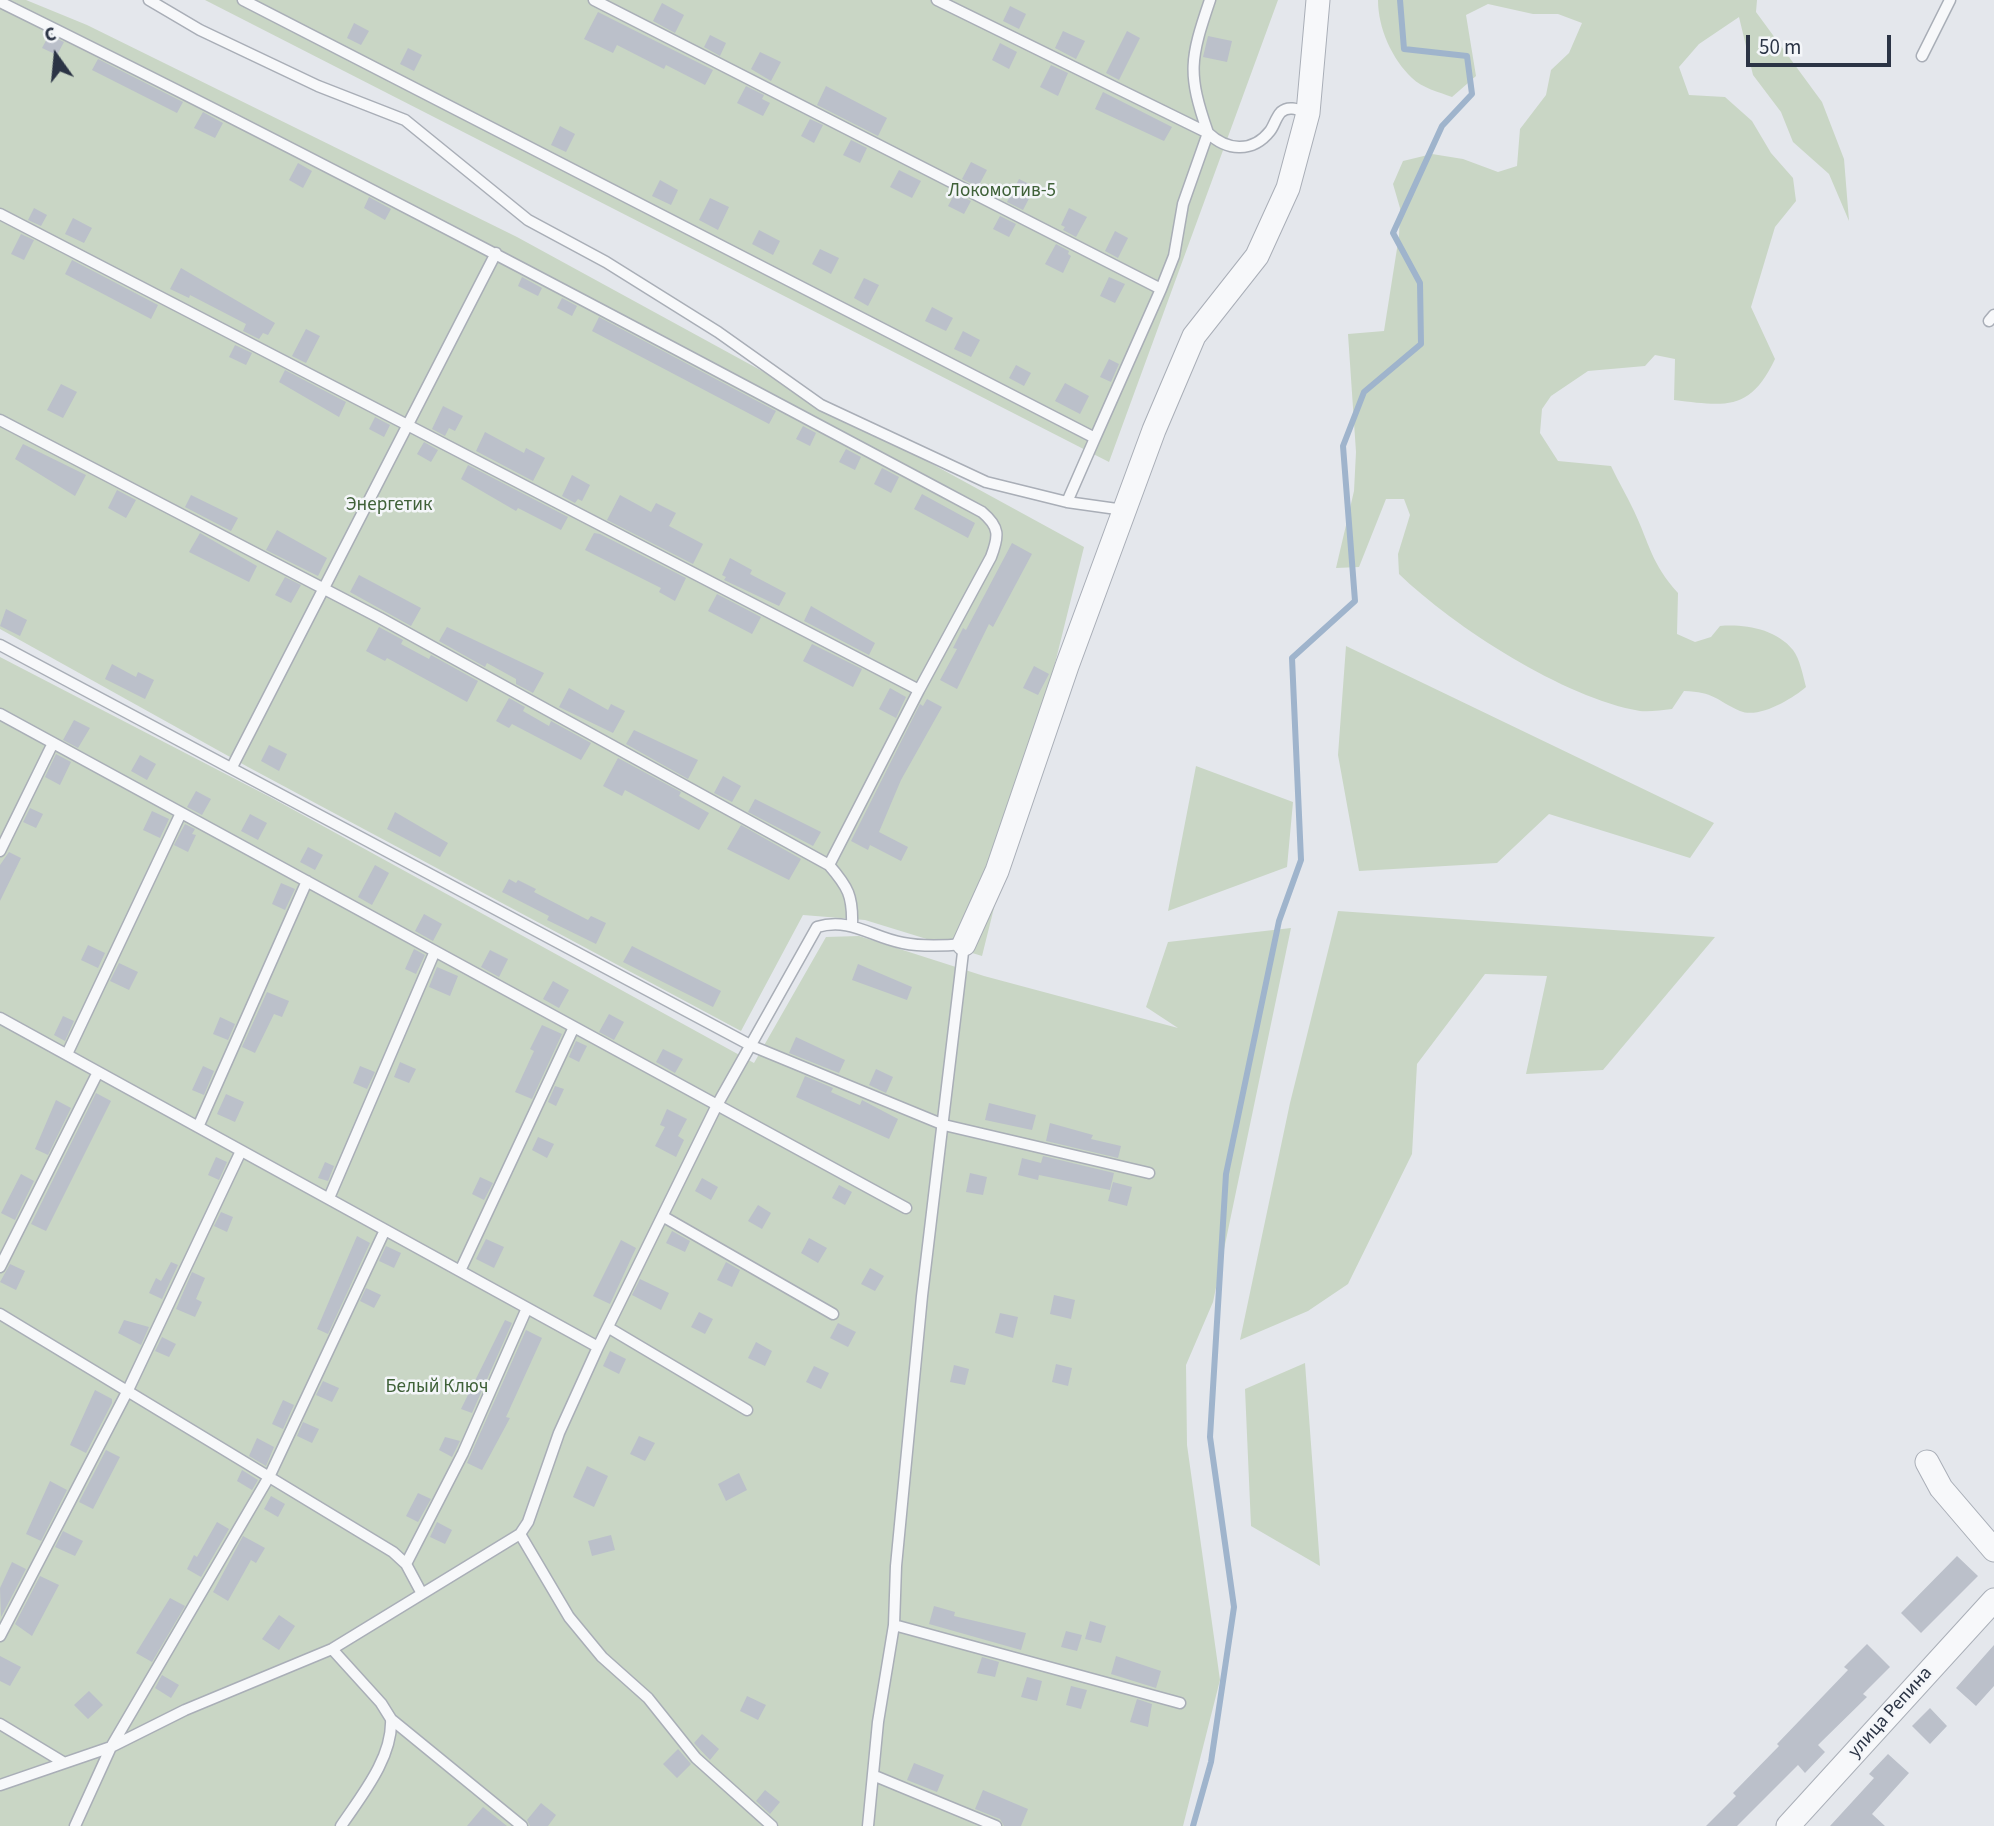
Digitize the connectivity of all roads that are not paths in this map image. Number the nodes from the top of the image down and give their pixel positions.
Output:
1 (149, 0) edge
2 (243, 0) edge
3 (594, 0) edge
4 (937, 0) edge
5 (1210, 0) edge
6 (1318, 0) edge
7 (1950, 0) edge
8 (0, 2) edge
9 (1922, 56) dead end
10 (1308, 113) junction
11 (1208, 133) junction
12 (0, 214) edge
13 (496, 253) junction
14 (1161, 289) junction
15 (0, 421) edge
16 (409, 426) junction
17 (1095, 438) junction
18 (1068, 502) junction
19 (1124, 509) junction
20 (323, 589) junction
21 (0, 645) edge
22 (919, 690) junction
23 (0, 714) edge
24 (52, 743) junction
25 (232, 767) junction
26 (181, 813) junction
27 (0, 851) edge
28 (829, 865) junction
29 (307, 881) junction
30 (852, 925) junction
31 (964, 944) junction
32 (435, 951) junction
33 (0, 1018) edge
34 (574, 1027) junction
35 (752, 1046) junction
36 (66, 1054) junction
37 (98, 1072) junction
38 (717, 1105) junction
39 (944, 1125) junction
40 (198, 1127) junction
41 (241, 1151) junction
42 (1149, 1173) dead end
43 (329, 1198) junction
44 (906, 1208) dead end
45 (664, 1217) junction
46 (385, 1230) junction
47 (0, 1267) edge
48 (460, 1271) junction
49 (527, 1308) junction
50 (0, 1314) edge
51 (834, 1314) dead end
52 (609, 1328) junction
53 (598, 1347) junction
54 (128, 1390) junction
55 (747, 1409) dead end
56 (1927, 1462) dead end
57 (270, 1475) junction
58 (520, 1534) junction
59 (1994, 1550) edge
60 (406, 1564) junction
61 (421, 1592) junction
62 (1994, 1600) edge
63 (894, 1625) junction
64 (0, 1636) edge
65 (332, 1649) junction
66 (1180, 1703) dead end
67 (391, 1720) junction
68 (0, 1724) edge
69 (111, 1747) junction
70 (63, 1762) junction
71 (875, 1776) junction
72 (0, 1785) edge
73 (77, 1825) edge
74 (341, 1826) edge
75 (522, 1826) edge
76 (772, 1826) edge
77 (868, 1826) edge
78 (996, 1826) edge
79 (1788, 1826) edge

1 - 18 lane
2 - 17 lane
3 - 14 lane
4 - 11 lane
5 - 11 lane
6 - 10 street
7 - 9 lane
8 - 13 lane
10 - 11 lane
10 - 19 street
11 - 14 lane
12 - 16 lane
13 - 16 lane
13 - 22 lane
14 - 17 lane
15 - 20 lane
16 - 20 lane
16 - 22 lane
17 - 18 lane
18 - 19 lane
19 - 31 street
20 - 25 lane
20 - 28 lane
21 - 25 lane
22 - 28 lane
23 - 24 lane
24 - 26 lane
24 - 27 lane
25 - 35 lane
26 - 29 lane
26 - 36 lane
28 - 30 lane
29 - 32 lane
29 - 40 lane
30 - 31 lane
30 - 35 lane
31 - 39 lane
32 - 34 lane
32 - 43 lane
33 - 36 lane
34 - 38 lane
34 - 48 lane
35 - 38 lane
35 - 39 lane
36 - 37 lane
37 - 40 lane
37 - 47 lane
38 - 44 lane
38 - 45 lane
39 - 42 lane
39 - 63 lane
40 - 41 lane
41 - 43 lane
41 - 54 lane
43 - 46 lane
45 - 51 lane
45 - 52 lane
46 - 48 lane
46 - 57 lane
48 - 49 lane
49 - 53 lane
49 - 60 lane
50 - 54 lane
52 - 53 lane
52 - 55 lane
53 - 58 lane
54 - 57 lane
54 - 64 lane
56 - 59 street
57 - 60 lane
57 - 69 lane
58 - 61 lane
58 - 76 lane
60 - 61 lane
61 - 65 lane
62 - 79 street, улица Репина
63 - 66 lane
63 - 71 lane
65 - 67 lane
65 - 69 lane
67 - 74 lane
67 - 75 lane
68 - 70 lane
69 - 70 lane
69 - 73 lane
70 - 72 lane
71 - 77 lane
71 - 78 lane

